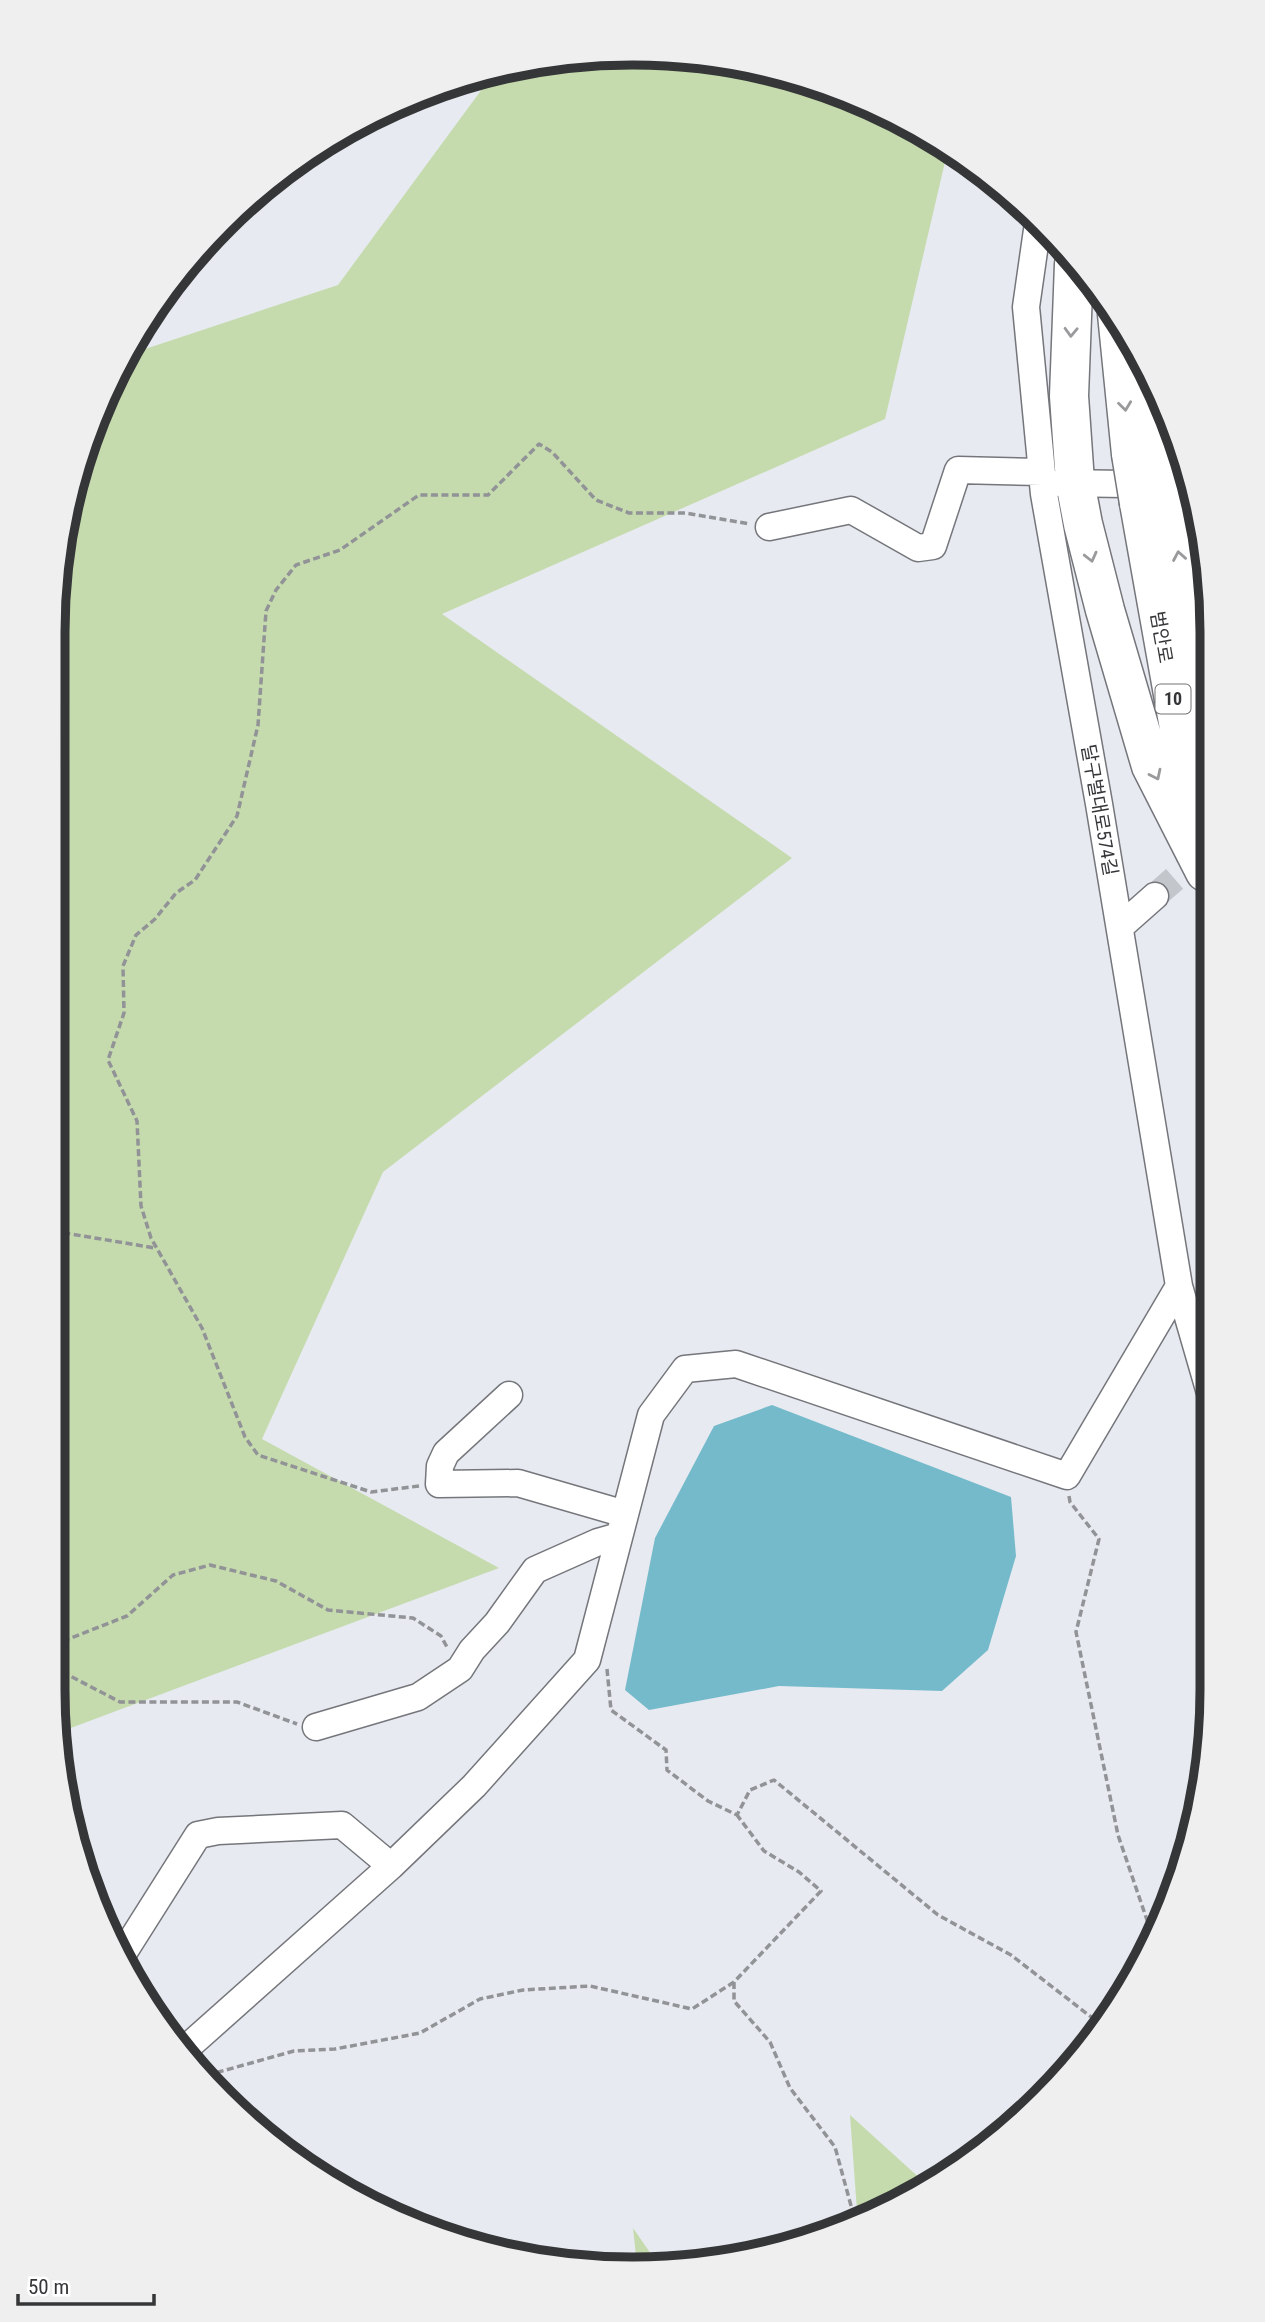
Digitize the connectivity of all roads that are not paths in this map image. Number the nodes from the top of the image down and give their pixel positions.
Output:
1 (1036, 234) edge
2 (1074, 276) edge
3 (1125, 350) edge
4 (1152, 403) edge
5 (1146, 452) junction
6 (1054, 479) junction
7 (1165, 495) edge
8 (769, 527) road end
9 (1200, 677) edge
10 (1200, 818) edge
11 (1200, 868) edge
12 (1155, 895) tunnel mouth
13 (1120, 927) junction
14 (1179, 1286) junction
15 (1200, 1358) edge
16 (509, 1395) dead end
17 (622, 1525) junction
18 (316, 1727) road end
19 (391, 1866) junction
20 (127, 1948) edge
21 (190, 2045) edge

1 - 6 street, 달구벌대로574길
2 -> 6 highway
3 -> 5 highway, 10
4 - 5 highway, 10
5 - 7 highway, 10, bridge
6 - 7 street
6 - 8 street
6 -> 11 highway
6 - 13 street, 달구벌대로574길
9 -> 7 highway, 범안로 / 10
7 - 10 highway, 범안로 / 10
12 - 13 street
13 - 14 street, 달구벌대로574길
14 - 15 street, 달구벌대로574길
14 - 17 street
16 - 17 street
17 - 18 street
17 - 19 street
19 - 20 street
19 - 21 street

